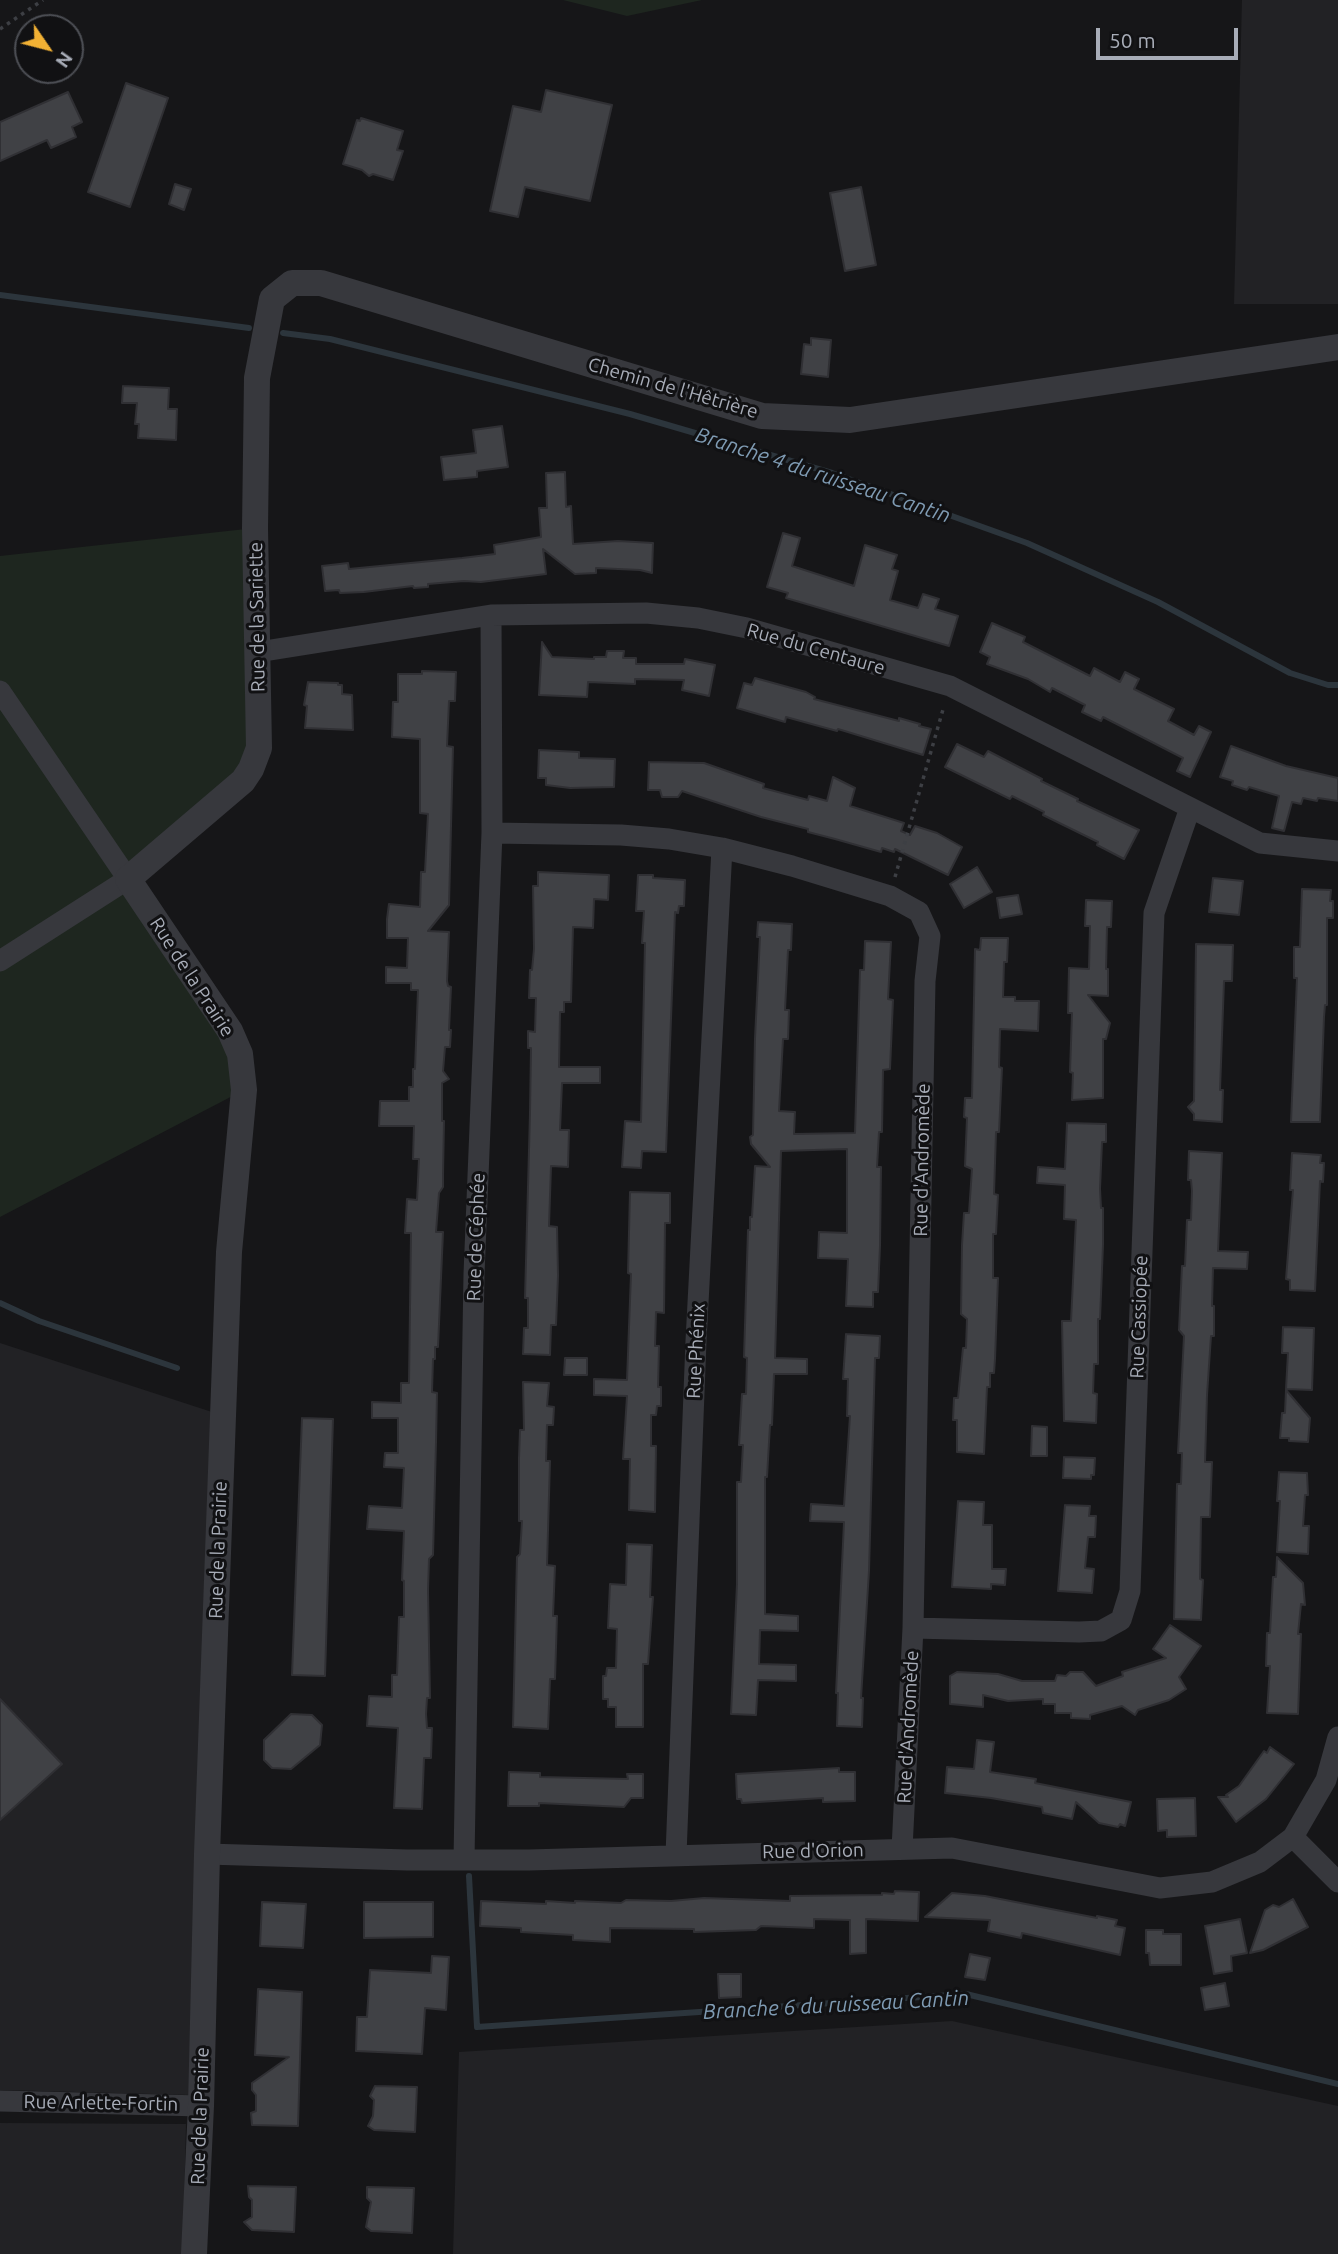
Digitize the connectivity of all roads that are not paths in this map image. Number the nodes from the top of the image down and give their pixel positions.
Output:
1 (272, 299) joint
2 (1338, 347) edge
3 (491, 615) junction
4 (258, 652) junction
5 (0, 691) edge
6 (1189, 808) junction
7 (492, 833) junction
8 (722, 848) junction
9 (1338, 851) edge
10 (128, 879) junction
11 (0, 961) edge
12 (913, 1628) junction
13 (1338, 1737) edge
14 (1293, 1836) junction
15 (902, 1849) junction
16 (207, 1854) junction
17 (676, 1855) junction
18 (464, 1860) junction
19 (1338, 1882) edge
20 (0, 2101) edge
21 (201, 2106) junction
22 (194, 2254) edge

1 - 2 street, Chemin de l'Hêtrière
1 - 4 street, Rue de la Sariette
3 - 4 street, Rue du Centaure
3 - 6 street, Rue du Centaure
3 - 7 street, Rue de Céphée
4 - 10 street, Rue de la Sariette
5 - 10 street
6 - 9 street, Rue du Centaure
6 - 12 street, Rue Cassiopée
7 - 8 street, Rue d'Andromède
7 - 18 street, Rue de Céphée
8 - 12 street, Rue d'Andromède
8 - 17 street, Rue Phénix
10 - 11 street
10 - 16 street, Rue de la Prairie
12 - 15 street, Rue d'Andromède
13 - 14 street, Rue d'Orion
14 - 15 street, Rue d'Orion
14 - 19 street
15 - 17 street, Rue d'Orion
16 - 18 street, Rue d'Orion
16 - 21 street, Rue de la Prairie
17 - 18 street, Rue d'Orion
20 - 21 street, Rue Arlette-Fortin
21 - 22 street, Rue de la Prairie

